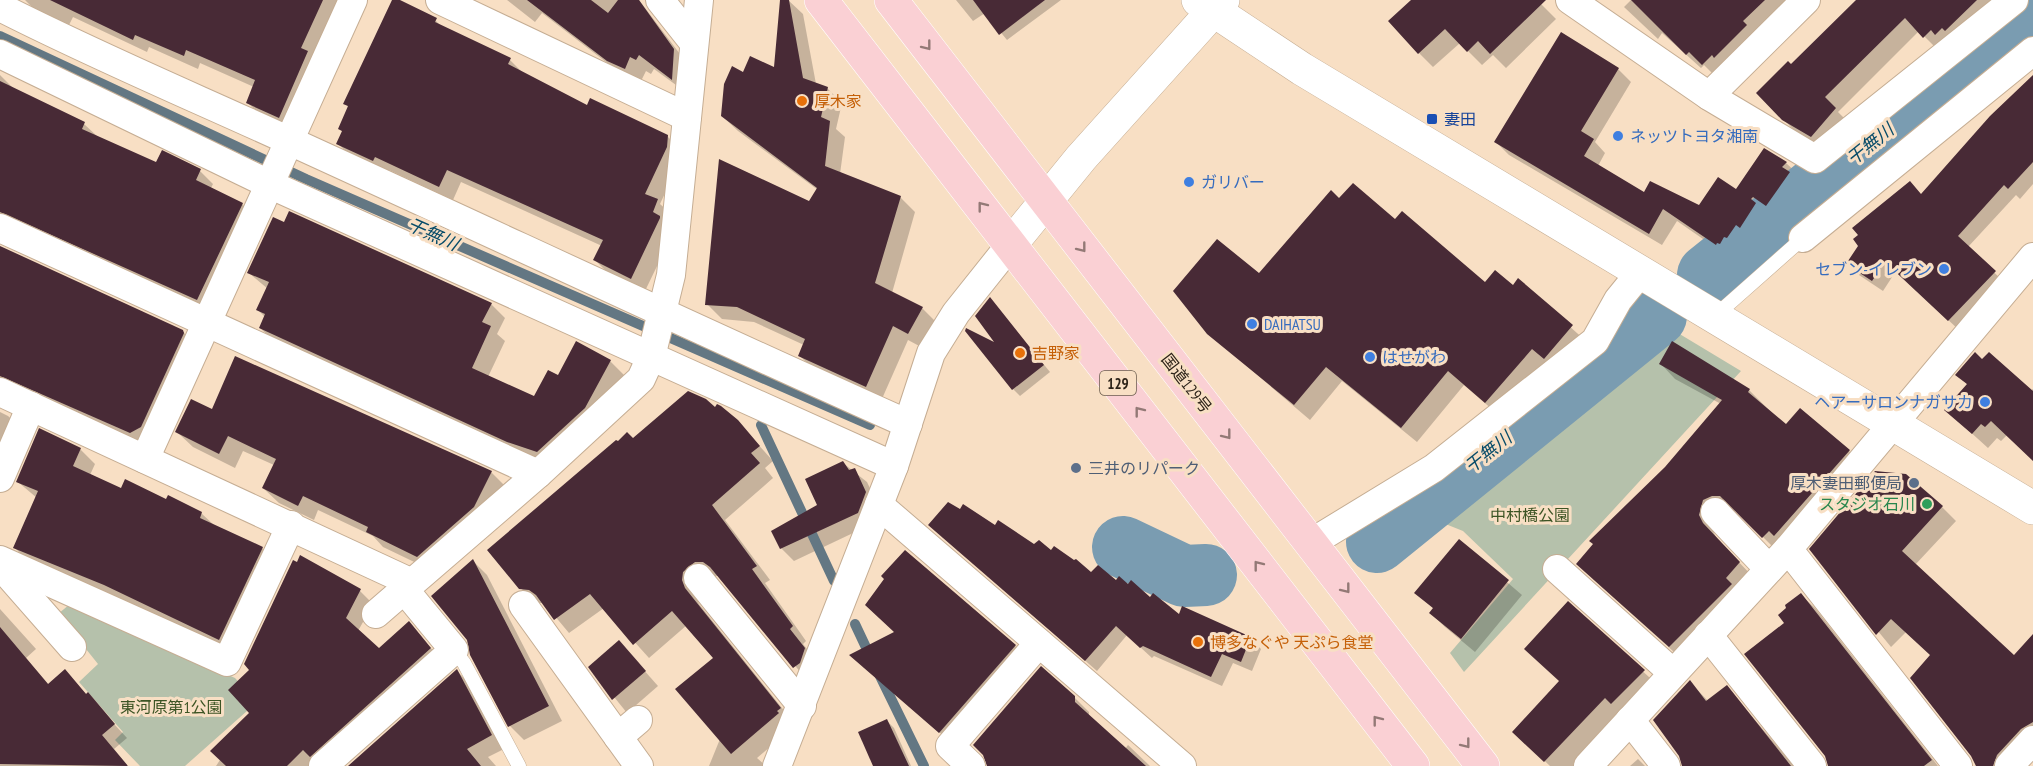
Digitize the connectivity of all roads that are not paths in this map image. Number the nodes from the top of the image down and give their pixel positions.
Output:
1 (353, 0) edge
2 (440, 0) edge
3 (660, 0) edge
4 (699, 0) edge
5 (821, 0) edge
6 (891, 0) edge
7 (1571, 0) edge
8 (1806, 0) edge
9 (2014, 0) edge
10 (1211, 4) edge
11 (0, 7) edge
12 (694, 43) junction
13 (2033, 51) edge
14 (0, 54) edge
15 (1709, 96) junction
16 (687, 117) junction
17 (289, 145) junction
18 (271, 179) junction
19 (1046, 202) junction
20 (0, 228) edge
21 (1803, 238) joint
22 (1011, 244) junction
23 (2029, 270) edge
24 (1640, 273) junction
25 (1715, 316) junction
26 (206, 321) junction
27 (656, 335) junction
28 (0, 392) edge
29 (31, 406) junction
30 (908, 424) junction
31 (1893, 424) junction
32 (145, 459) junction
33 (894, 466) junction
34 (538, 474) junction
35 (0, 478) edge
36 (879, 505) junction
37 (2033, 508) edge
38 (1715, 512) dead end
39 (291, 525) junction
40 (1311, 543) junction
41 (1778, 559) junction
42 (0, 560) edge
43 (0, 565) edge
44 (1557, 569) dead end
45 (698, 578) dead end
46 (407, 585) junction
47 (523, 604) dead end
48 (376, 614) dead end
49 (1708, 634) junction
50 (1039, 643) junction
51 (72, 647) dead end
52 (454, 650) junction
53 (1673, 673) junction
54 (802, 706) junction
55 (1630, 720) junction
56 (2033, 740) edge
57 (323, 766) edge
58 (519, 766) edge
59 (639, 766) edge
60 (777, 766) edge
61 (971, 766) edge
62 (1182, 766) edge
63 (1413, 766) edge
64 (1483, 766) edge
65 (1588, 766) edge
66 (1666, 766) edge
67 (1812, 766) edge
68 (1958, 766) edge
69 (2009, 766) edge

1 - 17 street
2 - 16 street
3 - 12 street
4 - 12 street
22 -> 5 highway, 129
6 -> 19 highway, 国道129号
7 - 15 street
8 - 15 street
9 - 15 street
10 - 19 street
10 - 24 street
11 - 17 street
12 - 16 street
13 - 21 street
14 - 18 street
16 - 27 street
17 - 18 street
17 - 27 street
18 - 26 street
18 - 27 street
19 - 22 street
19 -> 40 highway, 国道129号
20 - 26 street
21 - 25 lane
22 - 30 street
63 -> 22 highway, 129
23 - 31 street
24 - 25 street
24 - 40 street
25 - 31 street
26 - 32 street
26 - 34 street
27 - 30 street
27 - 33 street
27 - 34 street
28 - 29 street
29 - 32 street
29 - 35 street
30 - 33 street
31 - 37 street
31 - 41 street
32 - 39 street
33 - 36 street
34 - 46 street
36 - 50 street
36 - 54 street
38 - 41 street
39 - 42 street
39 - 46 street
40 -> 64 highway, 国道129号
41 - 49 street
41 - 68 street
43 - 51 street
44 - 53 street
45 - 54 street
46 - 48 street
46 - 52 street
47 - 59 street
49 - 53 street
49 - 67 street
50 - 61 street
50 - 62 street
52 - 57 street
52 - 58 lane
53 - 55 street
54 - 60 street
55 - 65 street
55 - 66 street
56 - 69 street

